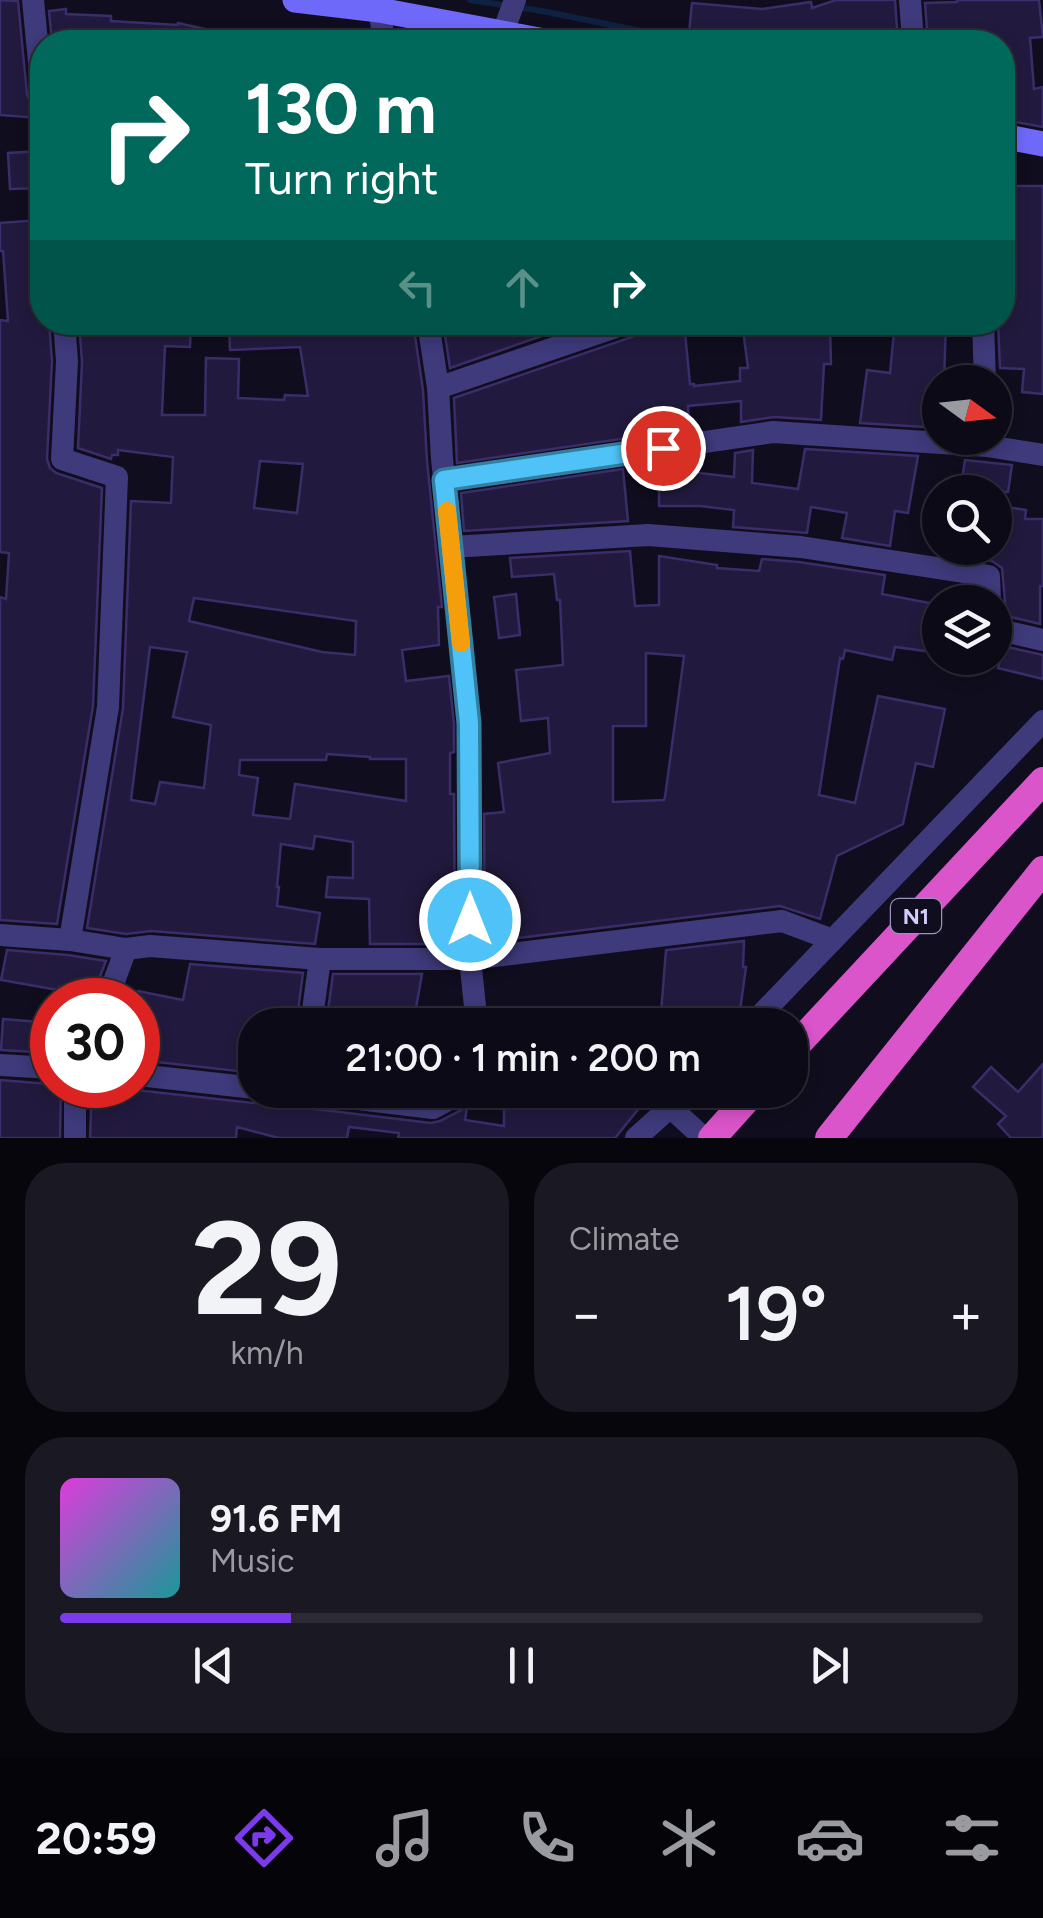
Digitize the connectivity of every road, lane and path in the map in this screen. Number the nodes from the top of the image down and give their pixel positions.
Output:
1 (33, 0) edge
2 (515, 0) edge
3 (910, 0) edge
4 (302, 1) edge
5 (378, 5) edge
6 (36, 30) edge
7 (382, 30) edge
8 (494, 30) edge
9 (504, 30) edge
10 (912, 30) edge
11 (1015, 139) edge
12 (1043, 144) edge
13 (65, 335) edge
14 (430, 335) edge
15 (592, 335) edge
16 (983, 335) edge
17 (984, 365) edge
18 (438, 388) junction
19 (922, 439) edge
20 (1012, 448) edge
21 (1043, 455) edge
22 (444, 480) junction
23 (451, 548) junction
24 (989, 585) edge
25 (1012, 633) edge
26 (1043, 640) edge
27 (1043, 721) edge
28 (1043, 781) edge
29 (1043, 870) edge
30 (0, 935) edge
31 (70, 940) junction
32 (833, 940) junction
33 (126, 949) junction
34 (320, 958) junction
35 (470, 959) junction
36 (116, 978) edge
37 (313, 1008) edge
38 (475, 1008) edge
39 (767, 1008) edge
40 (808, 1033) edge
41 (0, 1065) edge
42 (30, 1067) edge
43 (160, 1077) edge
44 (238, 1086) edge
45 (75, 1108) edge
46 (671, 1108) joint
47 (740, 1108) edge
48 (74, 1138) edge
49 (636, 1138) edge
50 (704, 1138) edge
51 (712, 1138) edge
52 (830, 1138) edge

1 - 6 street
2 - 9 street
3 - 10 street
4 - 5 main road
5 - 7 street
5 - 8 main road
11 - 12 main road
13 - 31 street
14 - 18 street
15 - 18 street
16 - 17 street
18 - 22 street
19 - 22 street
20 - 21 street
22 - 23 street
23 - 24 street
23 - 35 street
25 - 26 street
27 - 32 street
28 - 40 highway, N1
29 - 52 highway
30 - 31 street
31 - 33 street
32 - 35 street
32 - 39 street
33 - 34 street
33 - 36 street
34 - 35 street
34 - 37 street
35 - 38 street
41 - 42 street
43 - 44 street
45 - 48 street
46 - 49 street
46 - 50 street
47 - 51 highway

